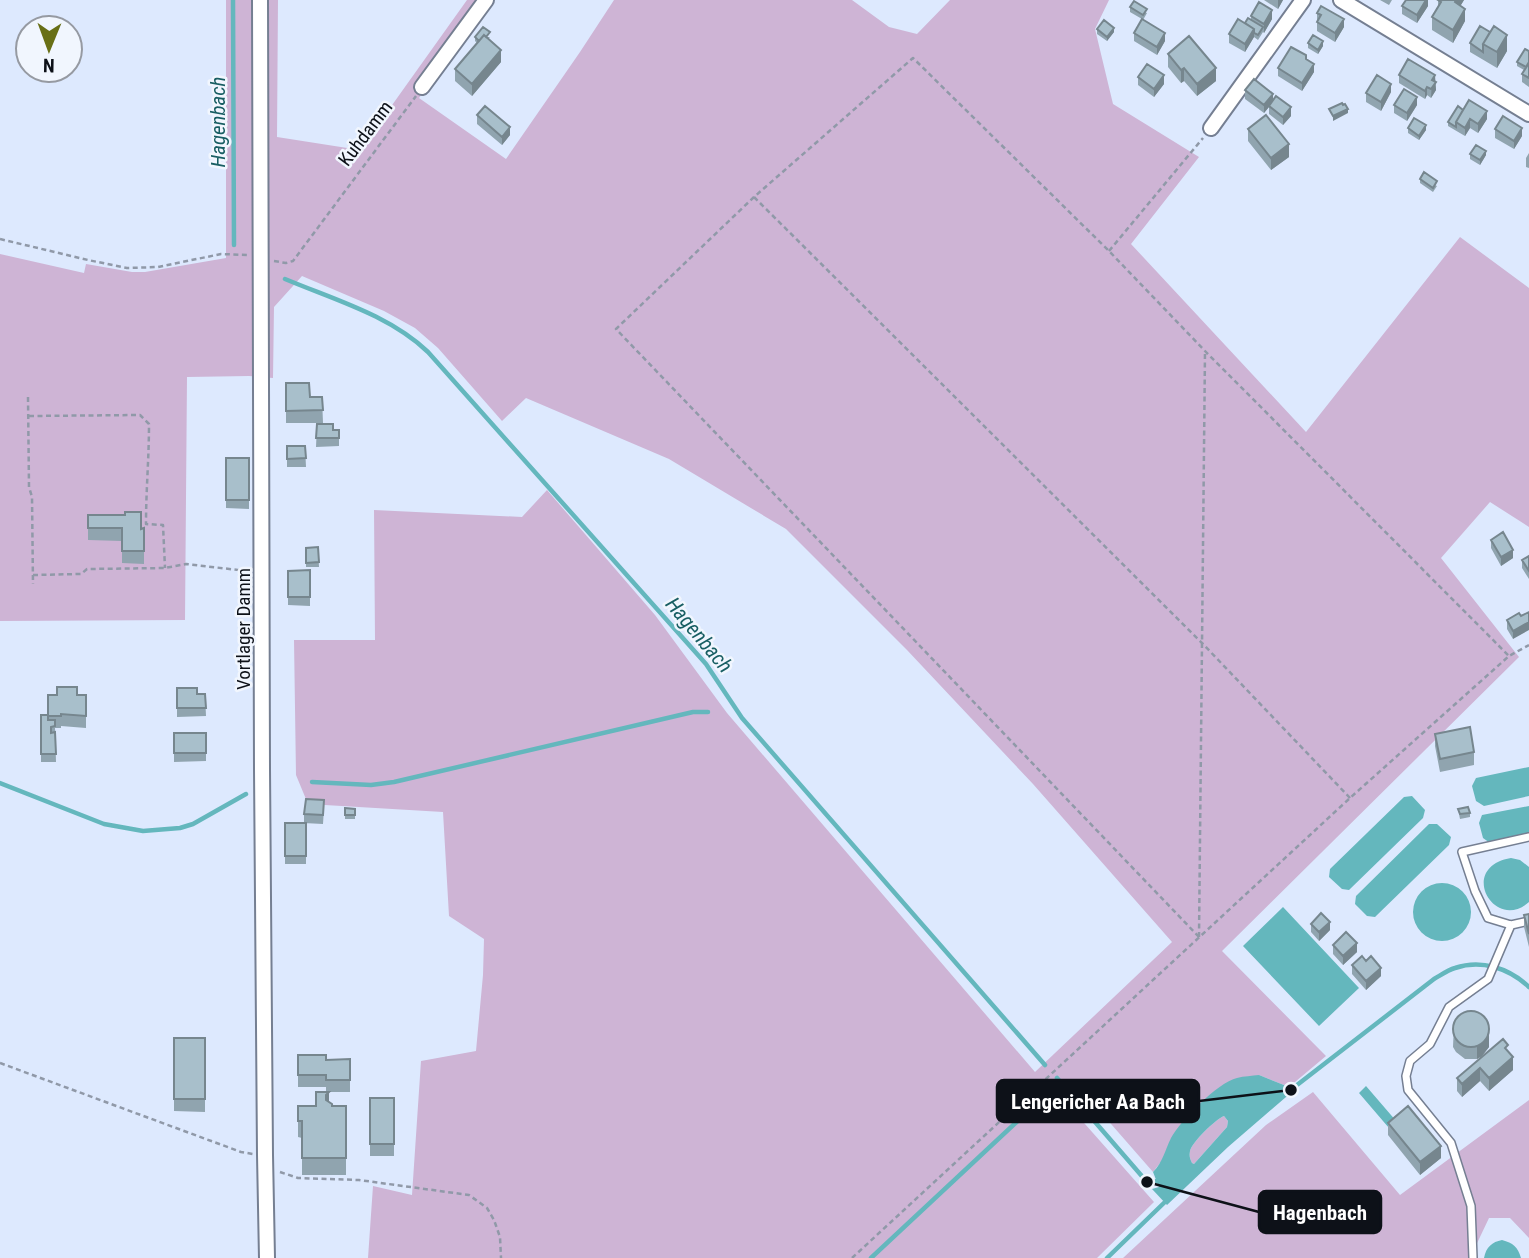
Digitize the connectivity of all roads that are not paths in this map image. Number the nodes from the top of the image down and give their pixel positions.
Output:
1 (260, 0) edge
2 (486, 0) edge
3 (1303, 0) edge
4 (1341, 0) edge
5 (422, 87) road end
6 (1529, 114) edge
7 (1212, 128) road end
8 (1529, 837) edge
9 (1529, 921) edge
10 (1511, 925) junction
11 (267, 1258) edge
12 (1473, 1258) edge

1 - 11 street, Vortlager Damm
2 - 5 street
3 - 7 street
4 - 6 street
8 - 10 lane
9 - 10 lane
10 - 12 lane

